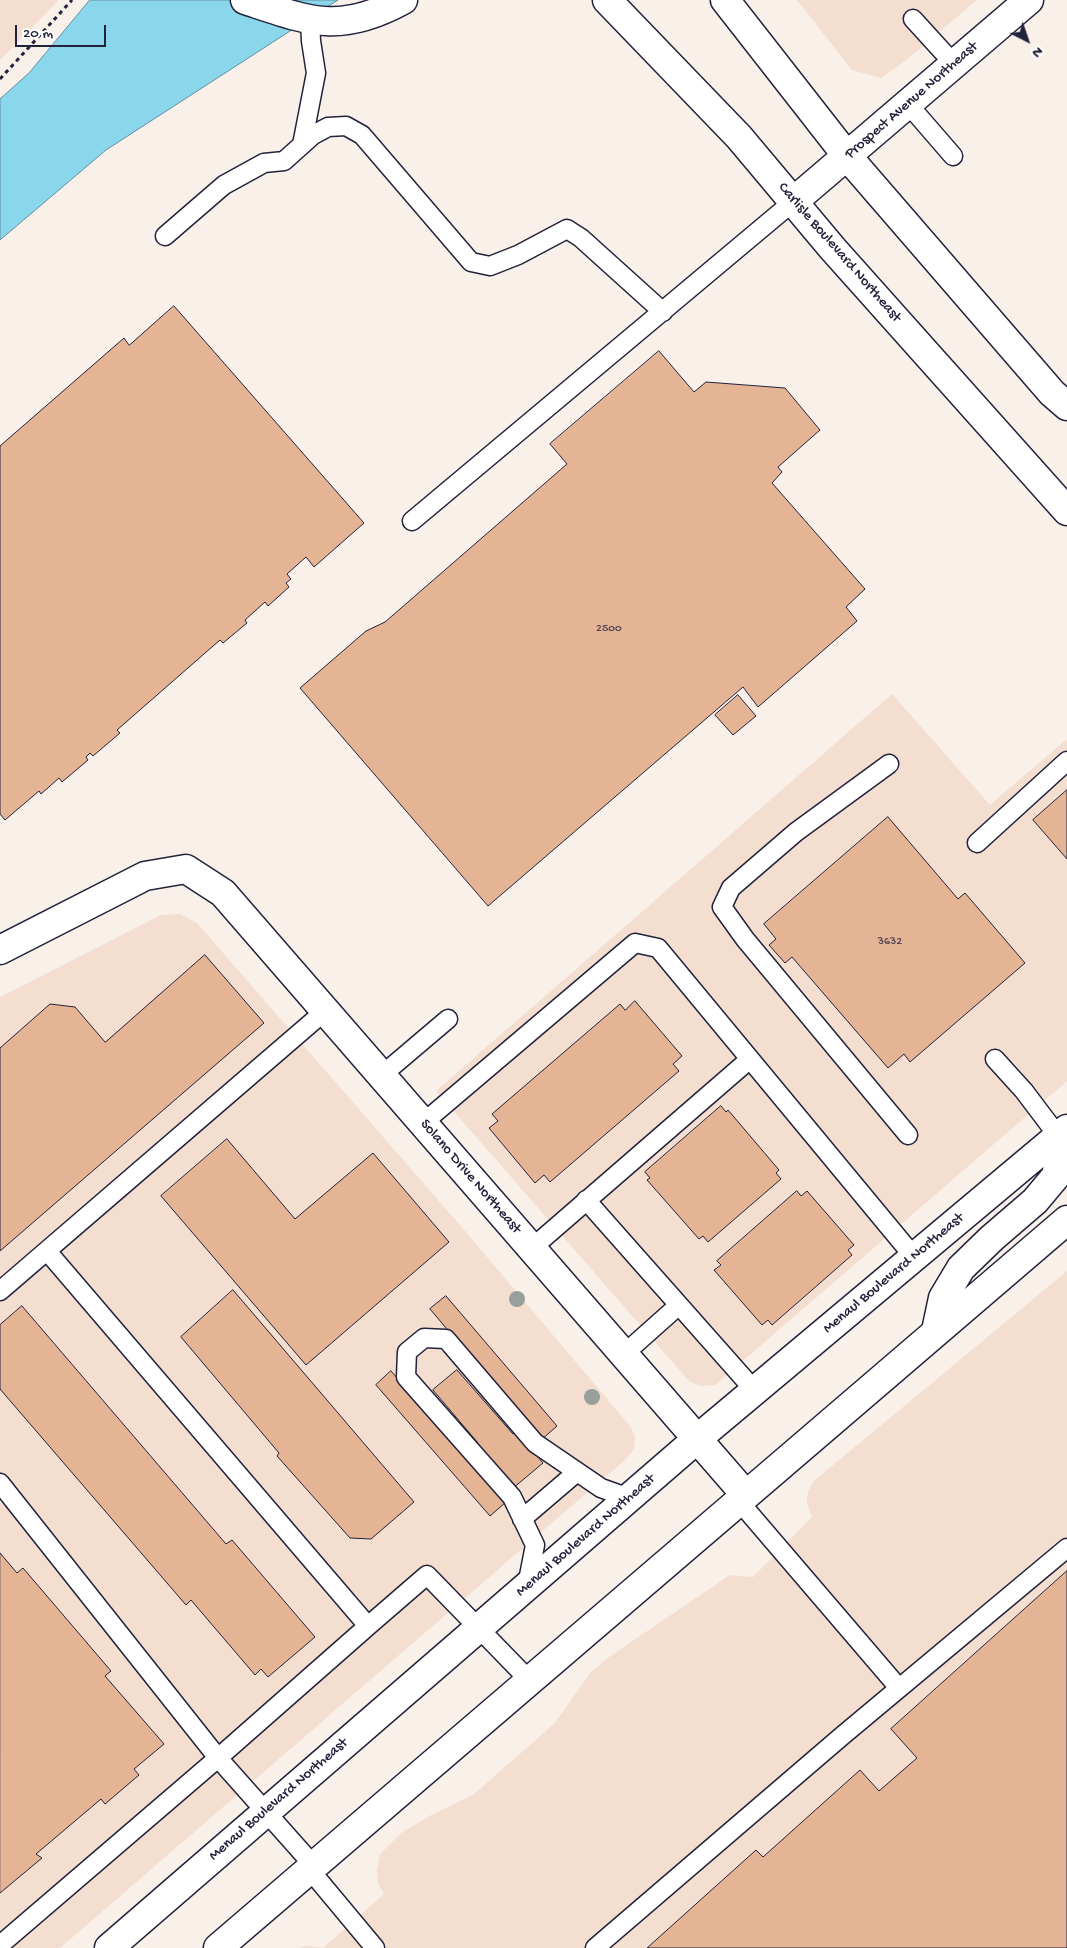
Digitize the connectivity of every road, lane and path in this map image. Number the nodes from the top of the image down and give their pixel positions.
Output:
1 (72, 0) edge
2 (245, 0) edge
3 (403, 0) edge
4 (607, 0) edge
5 (725, 0) edge
6 (1029, 0) edge
7 (913, 19) dead end
8 (310, 20) junction
9 (954, 64) junction
10 (0, 79) edge
11 (908, 104) junction
12 (302, 145) junction
13 (848, 156) junction
14 (954, 156) dead end
15 (794, 201) junction
16 (165, 236) dead end
17 (663, 312) junction
18 (1067, 406) edge
19 (1067, 511) edge
20 (412, 521) dead end
21 (1067, 761) edge
22 (889, 764) dead end
23 (977, 843) dead end
24 (0, 950) edge
25 (325, 1011) junction
26 (448, 1019) dead end
27 (750, 1059) junction
28 (995, 1059) dead end
29 (382, 1075) junction
30 (423, 1123) junction
31 (1062, 1132) edge
32 (908, 1136) dead end
33 (586, 1200) junction
34 (1067, 1220) edge
35 (532, 1248) junction
36 (47, 1251) junction
37 (914, 1257) junction
38 (0, 1291) edge
39 (679, 1305) junction
40 (936, 1331) junction
41 (624, 1354) junction
42 (755, 1391) junction
43 (698, 1439) junction
44 (577, 1472) junction
45 (0, 1483) edge
46 (742, 1497) junction
47 (630, 1498) junction
48 (522, 1519) junction
49 (1067, 1548) edge
50 (528, 1586) junction
51 (368, 1626) junction
52 (478, 1628) junction
53 (529, 1680) junction
54 (899, 1688) junction
55 (218, 1758) junction
56 (266, 1811) junction
57 (312, 1868) junction
58 (0, 1945) edge
59 (109, 1948) edge
60 (218, 1948) edge
61 (375, 1948) edge
62 (595, 1948) edge

1 - 10 path
2 - 8 main road
3 - 8 main road
4 - 15 main road, Carlisle Boulevard Northeast
5 - 13 main road
6 - 9 main road, Prospect Avenue Northeast
7 - 9 lane
8 - 12 lane
9 - 11 main road, Prospect Avenue Northeast
11 - 13 main road, Prospect Avenue Northeast
11 - 14 lane
12 - 16 lane
12 - 17 lane
13 - 15 main road, Prospect Avenue Northeast
13 - 18 main road
15 - 17 lane
15 - 19 main road, Carlisle Boulevard Northeast
17 - 20 lane
21 - 23 lane
22 - 32 lane
24 - 25 main road, Solano Drive Northeast
25 - 29 main road, Solano Drive Northeast
25 - 36 lane
26 - 29 lane
27 - 30 lane
27 - 33 lane
27 - 37 lane
28 - 31 lane
29 - 30 main road, Solano Drive Northeast
30 - 35 main road, Solano Drive Northeast
31 - 37 main road, Menaul Boulevard Northeast
31 - 40 main road
33 - 35 lane
33 - 39 lane
34 - 40 main road
35 - 41 main road, Solano Drive Northeast
36 - 38 lane
36 - 51 lane
37 - 42 main road, Menaul Boulevard Northeast
39 - 41 lane
39 - 42 lane
40 - 46 main road
41 - 43 main road, Solano Drive Northeast
42 - 43 main road, Menaul Boulevard Northeast
43 - 46 main road, Solano Drive Northeast
43 - 47 main road, Menaul Boulevard Northeast
44 - 47 lane
44 - 48 lane
44 - 48 lane
45 - 55 lane
46 - 53 main road
46 - 54 lane
47 - 50 main road, Menaul Boulevard Northeast
48 - 50 lane
49 - 54 lane
50 - 52 main road, Menaul Boulevard Northeast
51 - 52 lane
51 - 55 lane
52 - 53 lane
52 - 56 main road, Menaul Boulevard Northeast
53 - 57 main road
54 - 62 lane
55 - 56 lane
55 - 58 lane
56 - 57 lane
56 - 59 main road, Menaul Boulevard Northeast
57 - 60 main road
57 - 61 lane

